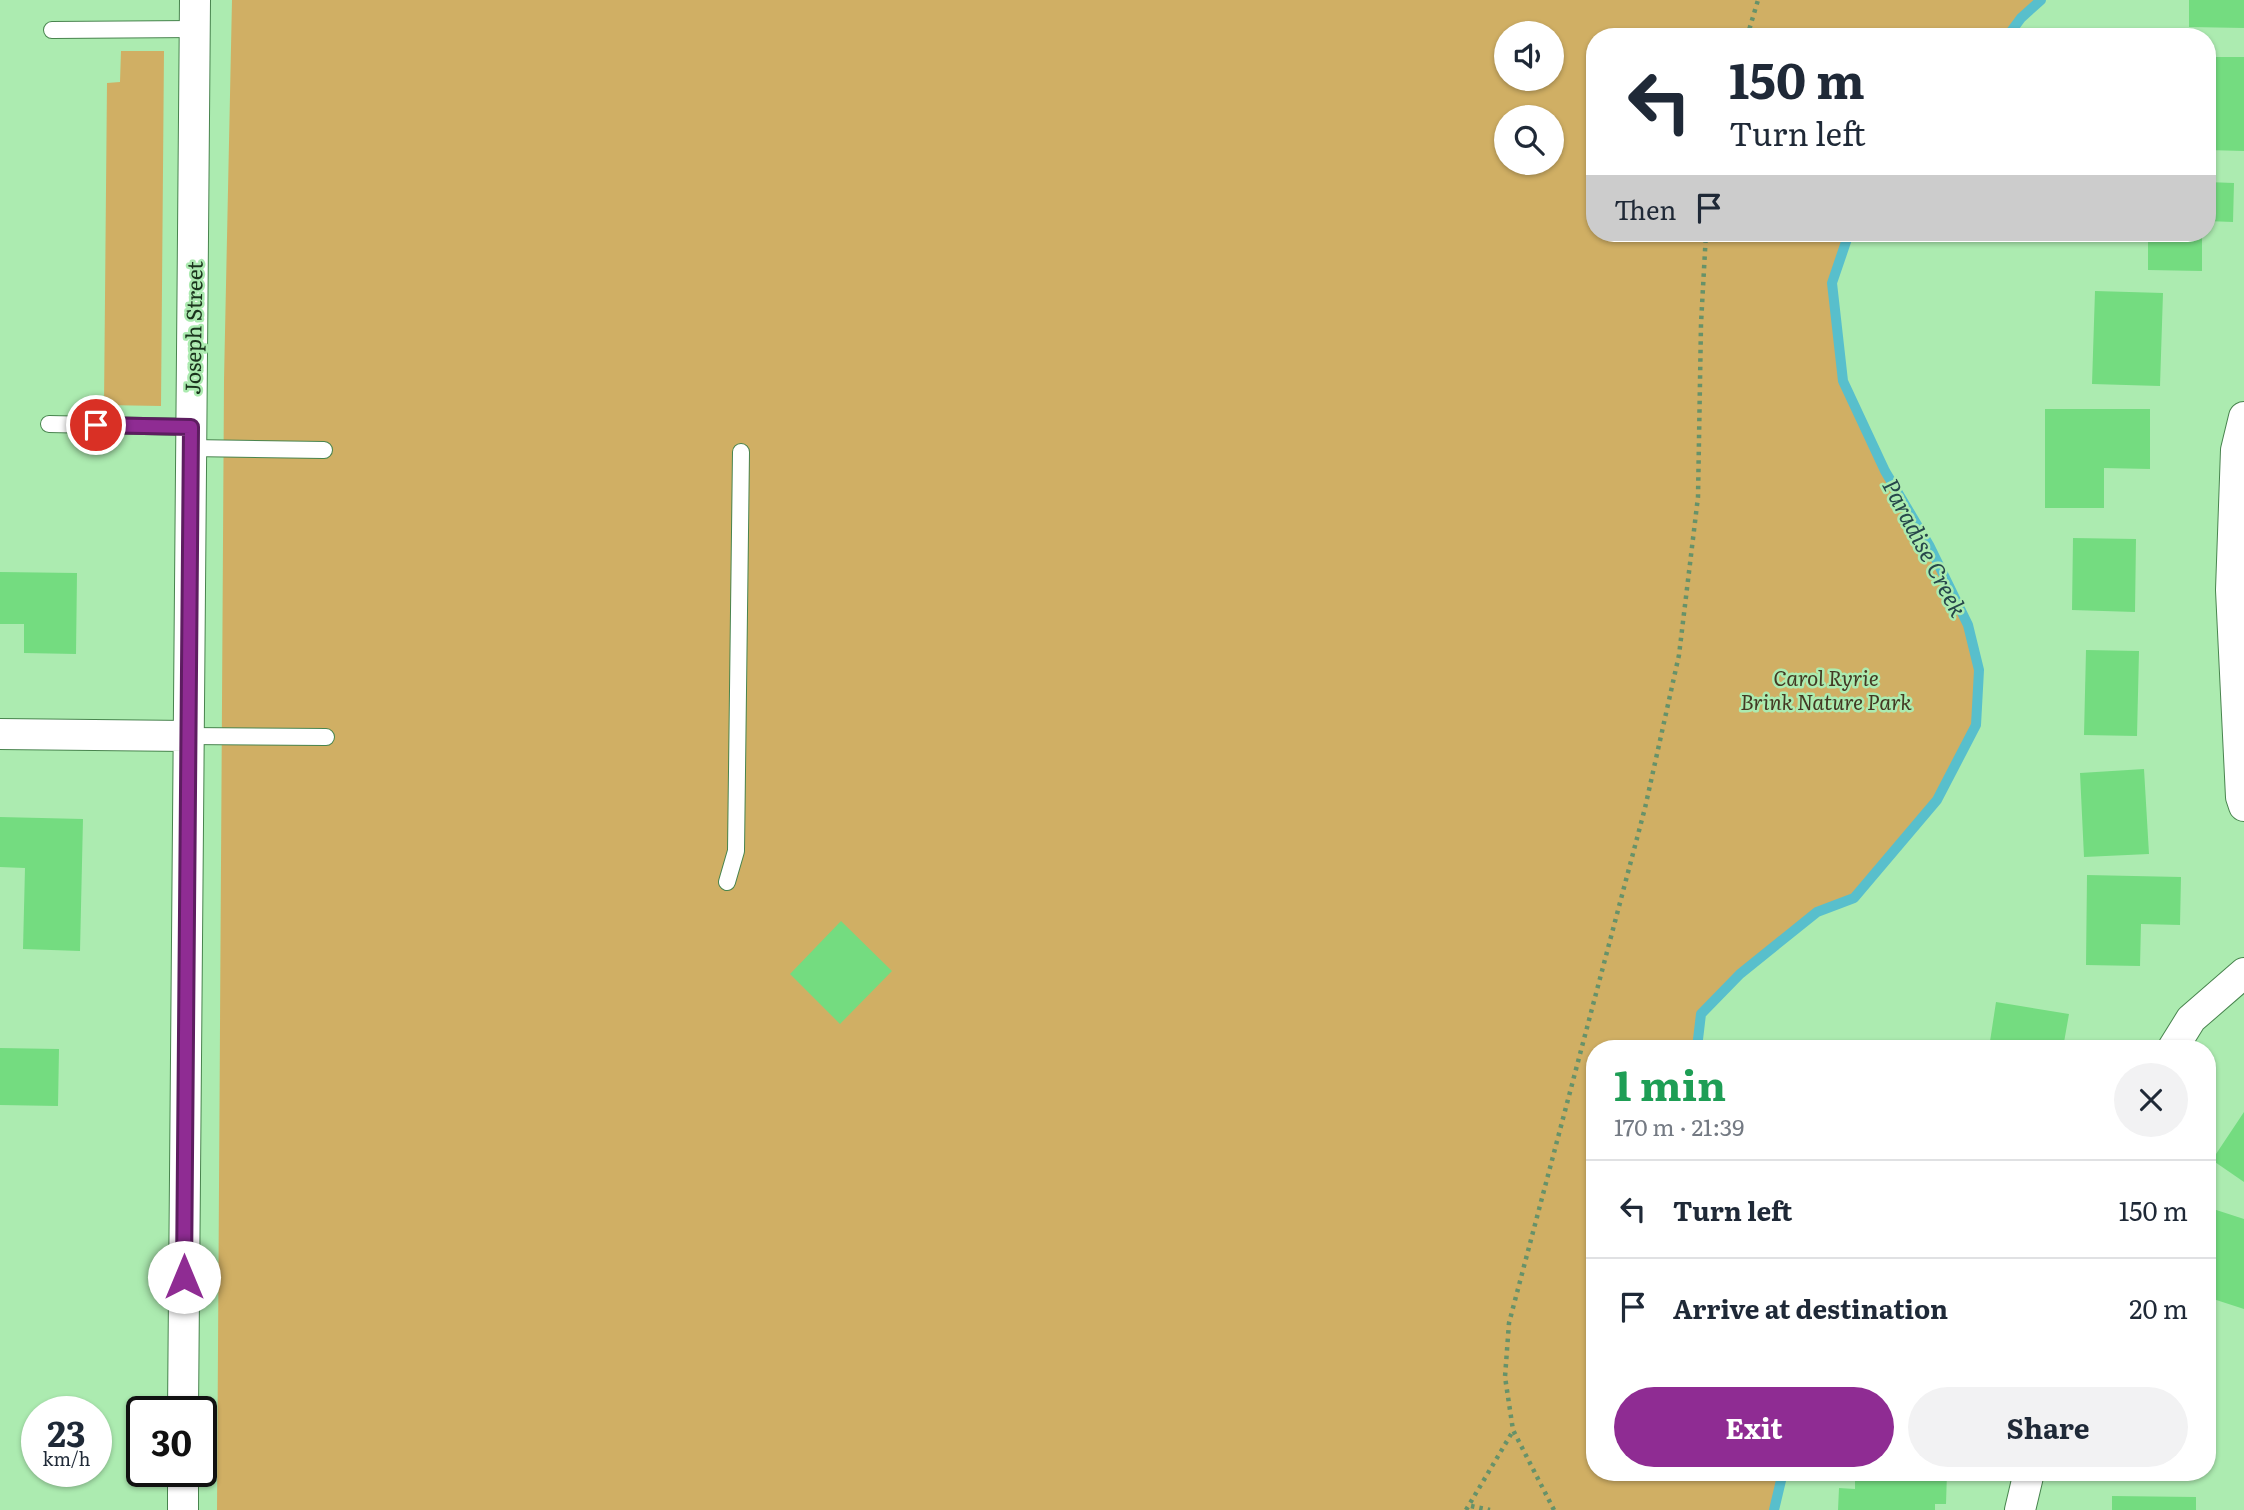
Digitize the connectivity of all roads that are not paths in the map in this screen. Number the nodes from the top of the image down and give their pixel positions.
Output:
1 (195, 0) edge
2 (195, 29) junction
3 (52, 30) dead end
4 (2244, 417) edge
5 (49, 424) dead end
6 (191, 438) junction
7 (324, 450) dead end
8 (741, 452) dead end
9 (0, 734) edge
10 (187, 736) junction
11 (326, 737) dead end
12 (2244, 806) edge
13 (727, 882) dead end
14 (2244, 974) edge
15 (2178, 1040) edge
16 (183, 1396) edge
17 (2027, 1481) edge
18 (183, 1487) edge
19 (183, 1510) edge
20 (2020, 1510) edge

1 - 2 street, Joseph Street
2 - 3 lane
2 - 6 street, Joseph Street
4 - 12 street
5 - 6 lane
6 - 7 lane
6 - 10 street, Joseph Street
8 - 13 lane
9 - 10 street
10 - 11 lane
10 - 16 street, Joseph Street
14 - 15 street
17 - 20 street
18 - 19 street

